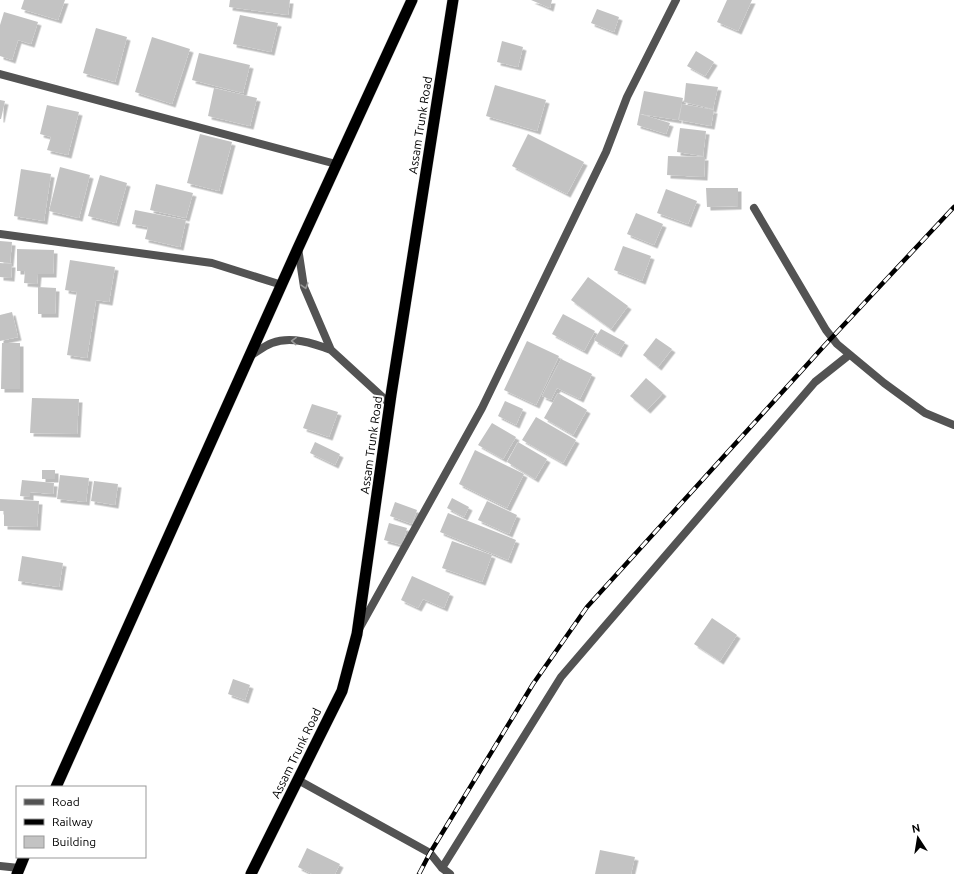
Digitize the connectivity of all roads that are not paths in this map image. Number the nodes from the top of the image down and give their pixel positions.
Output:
1 (412, 0) edge
2 (453, 0) edge
3 (676, 0) edge
4 (0, 74) edge
5 (336, 164) junction
6 (754, 208) dead end
7 (0, 234) edge
8 (298, 248) junction
9 (282, 285) junction
10 (331, 350) junction
11 (849, 355) junction
12 (250, 356) junction
13 (390, 404) junction
14 (954, 425) edge
15 (357, 634) junction
16 (298, 780) junction
17 (56, 786) edge
18 (24, 858) edge
19 (0, 866) edge
20 (442, 868) junction
21 (18, 871) edge
22 (251, 874) edge
23 (450, 874) edge

1 - 5 highway
2 - 13 highway, Assam Trunk Road
3 - 15 street
4 - 5 street
5 - 8 highway
6 - 11 street
7 - 9 street
8 - 9 highway
8 -> 10 street
9 - 12 highway
10 -> 12 street
10 - 13 street
11 - 14 street
11 - 20 street
12 - 17 highway
13 - 15 highway, Assam Trunk Road
15 - 16 highway, Assam Trunk Road
16 - 20 street
16 - 22 highway, Assam Trunk Road
18 - 21 highway
19 - 21 street
20 - 23 street

